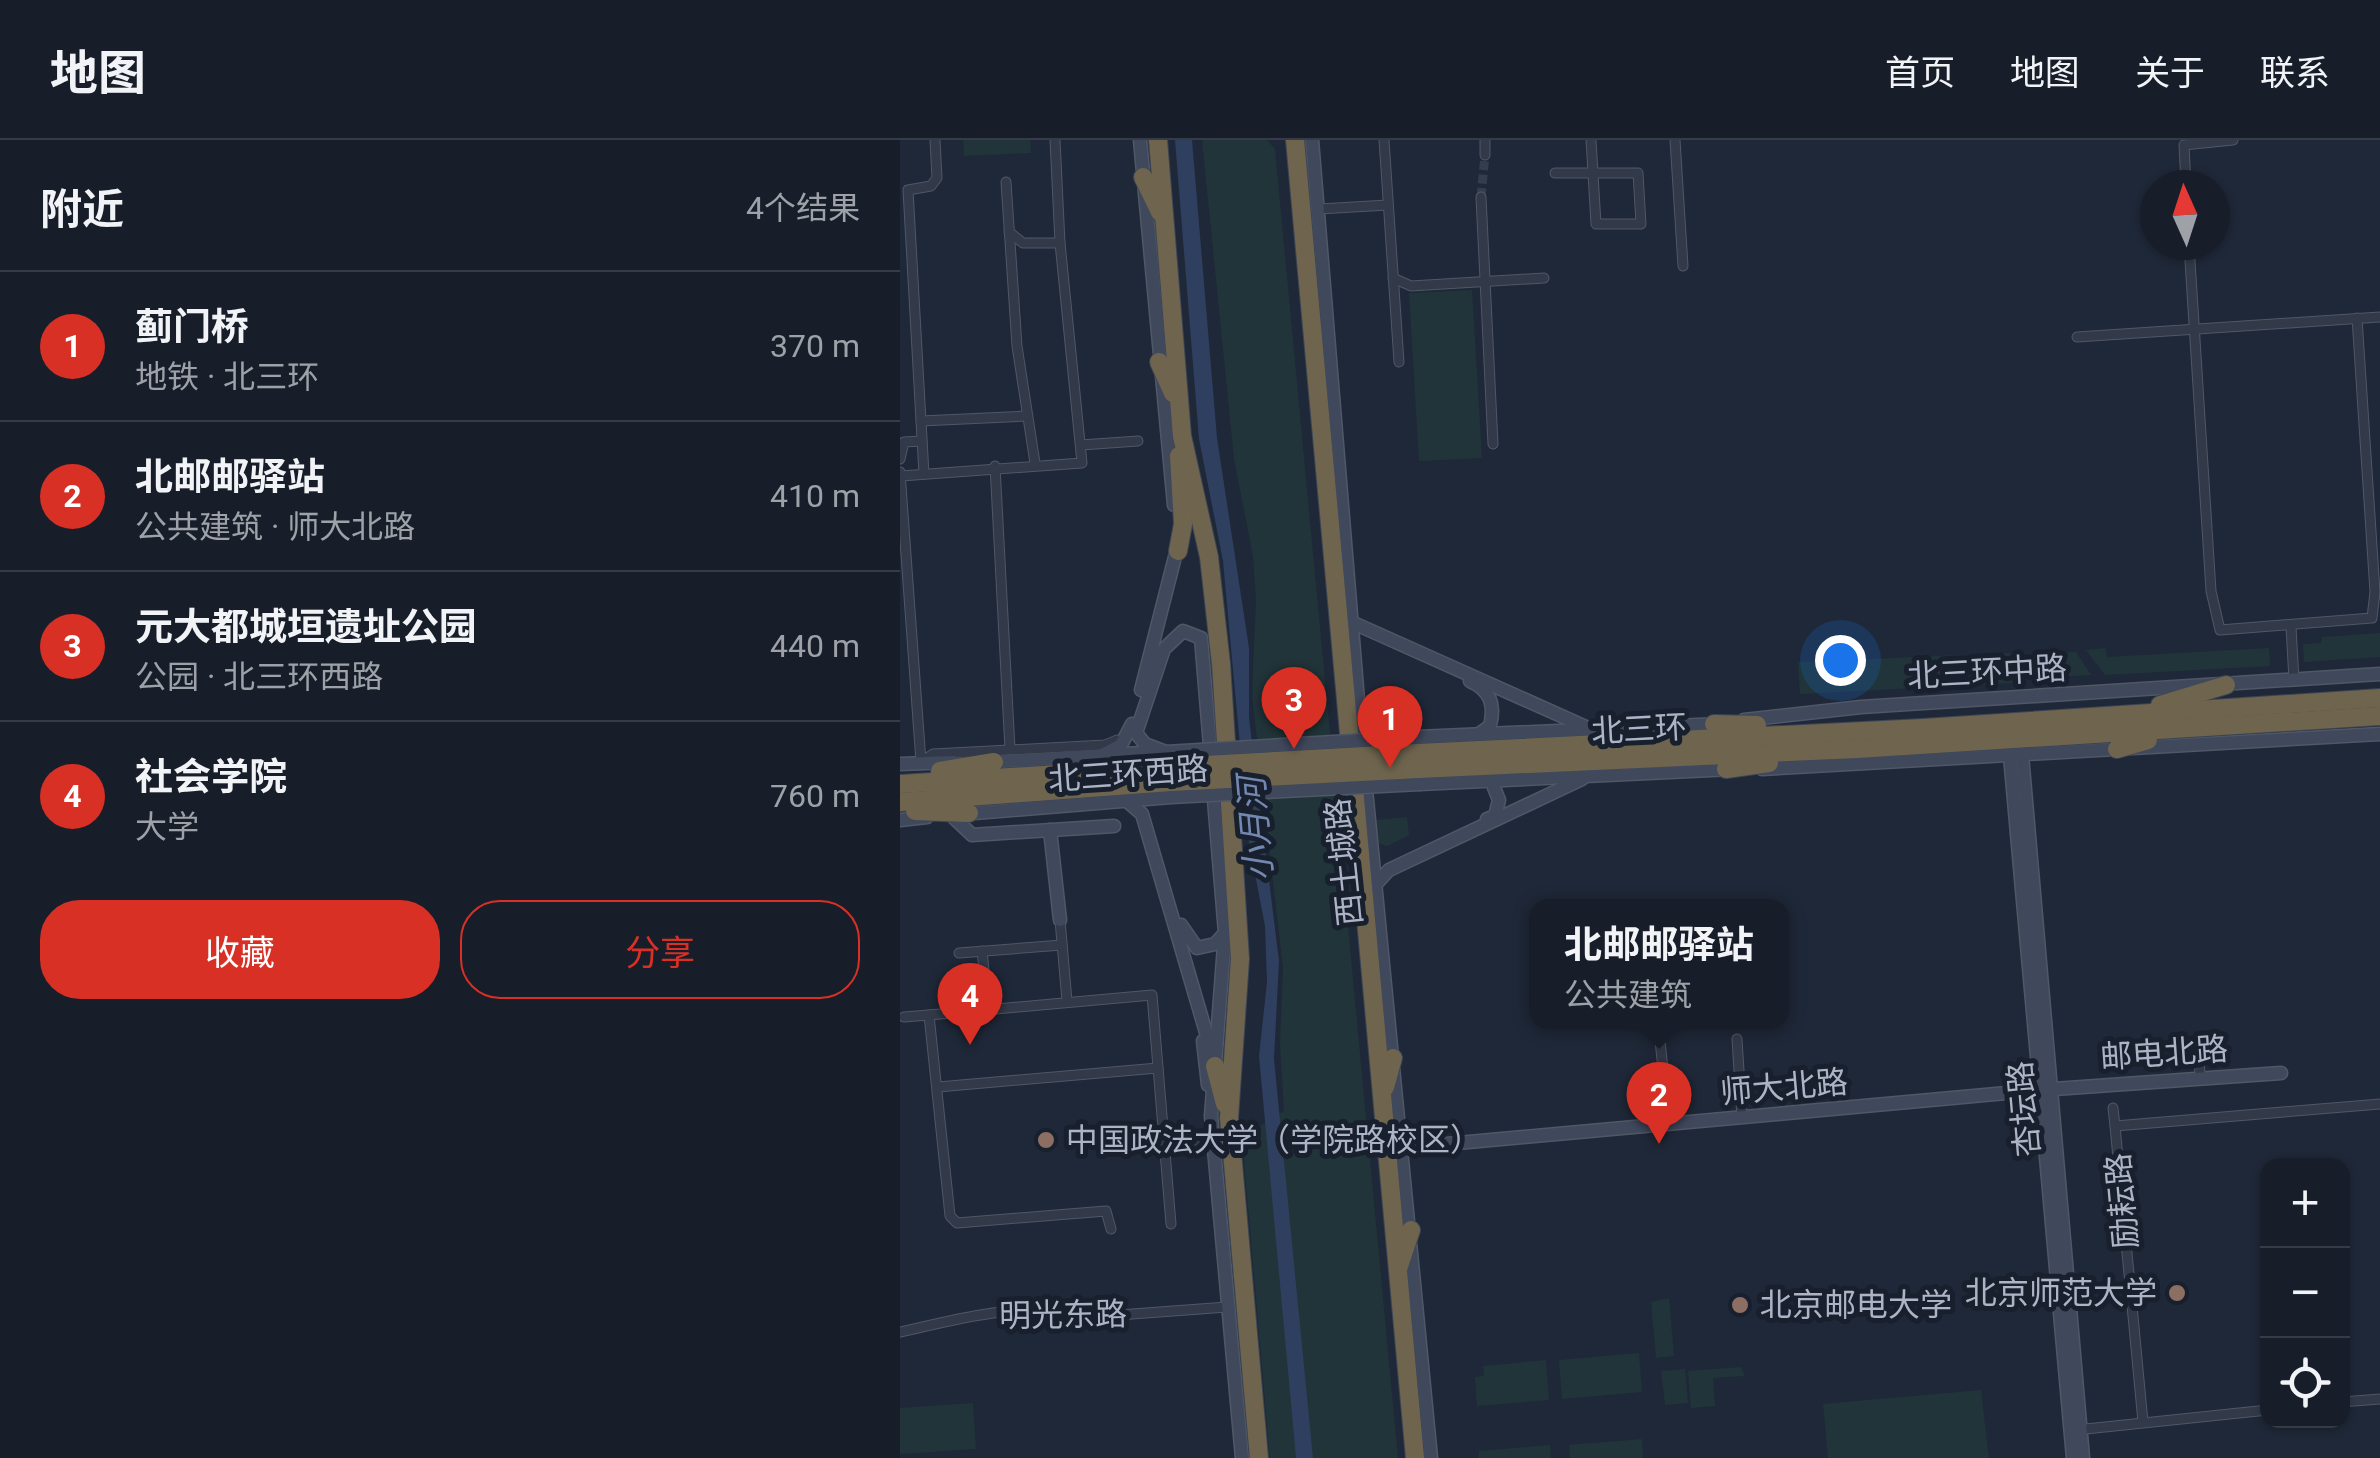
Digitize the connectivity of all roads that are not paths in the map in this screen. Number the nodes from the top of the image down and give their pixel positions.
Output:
1 (935, 140) edge
2 (1055, 140) edge
3 (1140, 140) edge
4 (1158, 140) edge
5 (1295, 140) edge
6 (1312, 140) edge
7 (1384, 140) edge
8 (1484, 140) edge
9 (1590, 140) edge
10 (1676, 140) edge
11 (2233, 140) edge
12 (1486, 155) tunnel mouth
13 (2185, 170) edge
14 (1592, 172) junction
15 (1555, 173) dead end
16 (1142, 177) junction
17 (1006, 182) dead end
18 (1481, 197) tunnel mouth
19 (1388, 206) junction
20 (1319, 210) junction
21 (1164, 222) junction
22 (1010, 232) junction
23 (1060, 243) junction
24 (2191, 260) edge
25 (1683, 266) dead end
26 (1393, 278) junction
27 (1544, 278) dead end
28 (1486, 281) junction
29 (2380, 317) edge
30 (2357, 318) junction
31 (2194, 329) junction
32 (2077, 337) dead end
33 (1159, 362) junction
34 (1399, 362) dead end
35 (1180, 407) junction
36 (1028, 416) junction
37 (921, 421) junction
38 (1182, 436) junction
39 (922, 441) junction
40 (1138, 441) dead end
41 (1492, 444) dead end
42 (1081, 445) junction
43 (900, 458) edge
44 (1034, 463) junction
45 (996, 466) junction
46 (901, 474) edge
47 (924, 474) junction
48 (1327, 480) junction
49 (1347, 522) junction
50 (1178, 551) junction
51 (1339, 603) junction
52 (1350, 621) junction
53 (2290, 627) junction
54 (1201, 638) junction
55 (1352, 648) junction
56 (1222, 664) junction
57 (2380, 674) edge
58 (1344, 679) junction
59 (2294, 680) junction
60 (2226, 685) junction
61 (2380, 698) edge
62 (2131, 714) junction
63 (2380, 716) edge
64 (2288, 723) junction
65 (1714, 724) junction
66 (1588, 728) junction
67 (1923, 728) junction
68 (2182, 730) junction
69 (2380, 731) edge
70 (1478, 734) junction
71 (1117, 740) dead end
72 (1010, 749) junction
73 (1858, 749) junction
74 (2117, 749) junction
75 (2016, 755) junction
76 (1100, 756) junction
77 (1419, 761) junction
78 (921, 762) junction
79 (994, 762) junction
80 (900, 764) edge
81 (1726, 770) junction
82 (1169, 775) junction
83 (1589, 775) junction
84 (900, 780) edge
85 (1491, 780) junction
86 (1153, 799) junction
87 (900, 802) edge
88 (1128, 802) junction
89 (900, 810) edge
90 (960, 814) junction
91 (900, 820) edge
92 (1114, 826) dead end
93 (1050, 830) junction
94 (1358, 842) junction
95 (1373, 856) junction
96 (1376, 884) junction
97 (1238, 916) junction
98 (1060, 920) joint
99 (1225, 933) junction
100 (1062, 945) junction
101 (982, 951) junction
102 (959, 953) dead end
103 (1198, 998) junction
104 (1067, 1001) junction
105 (988, 1007) junction
106 (929, 1015) junction
107 (904, 1017) dead end
108 (1659, 1029) edge
109 (1737, 1039) dead end
110 (2198, 1052) dead end
111 (1393, 1058) junction
112 (1215, 1066) junction
113 (1158, 1068) junction
114 (2282, 1072) dead end
115 (2200, 1078) junction
116 (938, 1087) junction
117 (2045, 1089) junction
118 (1382, 1098) junction
119 (2380, 1104) edge
120 (2113, 1108) dead end
121 (1220, 1117) junction
122 (1742, 1118) junction
123 (1669, 1124) junction
124 (2115, 1126) junction
125 (1213, 1143) junction
126 (1403, 1148) junction
127 (1164, 1149) junction
128 (1171, 1224) dead end
129 (1111, 1229) dead end
130 (1412, 1230) junction
131 (1397, 1271) junction
132 (1227, 1307) junction
133 (900, 1332) edge
134 (2380, 1399) edge
135 (2350, 1401) edge
136 (2260, 1411) edge
137 (2143, 1422) junction
138 (2075, 1430) junction
139 (1242, 1458) edge
140 (1259, 1458) edge
141 (1415, 1458) edge
142 (1431, 1458) edge
143 (2073, 1458) edge
144 (2082, 1458) edge

1 - 37 street
2 - 23 street
3 - 16 street
4 - 21 highway
5 - 48 highway, 西土城路
6 - 20 street, 西土城路
7 - 19 street
8 - 12 street
9 - 14 street
10 - 25 street
11 - 13 street
14 - 14 street
14 - 15 street
16 - 21 highway
16 - 33 street
17 - 22 street
18 - 28 street
19 - 20 street
19 - 26 street
20 - 49 street, 西土城路
21 - 35 highway
22 - 23 street
22 - 36 street
23 - 42 street
24 - 31 street
26 - 28 street
26 - 34 street
27 - 28 street
28 - 41 street
29 - 30 street
30 - 31 street
30 - 53 street
31 - 32 street
31 - 53 street
33 - 35 highway
33 - 50 street
35 - 38 highway
36 - 37 street
36 - 44 street
37 - 39 street
38 - 50 highway
38 - 56 highway
39 - 43 street
39 - 47 street
40 - 42 street
42 - 44 street
44 - 45 street
45 - 47 street
45 - 72 street
46 - 47 street
46 - 78 street
48 - 49 highway
48 - 51 highway, 西土城路
49 - 52 street, 西土城路
50 - 76 street
51 - 52 highway
51 - 58 highway, 西土城路
52 - 55 street, 西土城路
52 - 66 street
53 - 59 street
54 - 56 highway
54 - 82 street
54 - 99 street
55 - 58 highway
55 - 70 street
55 - 95 street, 西土城路
56 - 97 highway
57 - 59 street, 北三环中路
58 - 94 highway, 西土城路
59 - 60 street, 北三环中路
60 - 62 highway
60 - 65 street, 北三环中路
61 - 62 highway, 北三环
62 - 67 highway, 北三环
63 - 64 highway, 北三环
64 - 68 highway, 北三环
64 - 69 highway
65 - 66 street, 北三环中路
65 - 67 highway
66 - 70 street, 北三环中路
67 - 77 highway, 北三环
68 - 73 highway, 北三环
68 - 74 highway
69 - 74 street
70 - 77 street, 北三环中路
71 - 72 street
72 - 78 street
73 - 77 highway, 北三环
73 - 81 highway
74 - 75 street
75 - 81 street
75 - 117 street, 杏坛路
76 - 79 street, 北三环西路
76 - 82 street, 北三环西路
77 - 82 highway, 北三环, bridge
77 - 82 street, 北三环西路, bridge
77 - 85 street
78 - 79 street, 北三环西路
78 - 80 street, 北三环西路
79 - 84 highway
81 - 83 street
82 - 84 highway, 北三环
82 - 86 street, 北三环西路
82 - 87 highway, 北三环
83 - 85 street
83 - 96 street
85 - 95 street
86 - 88 street, 北三环西路
86 - 99 street
88 - 90 street, 北三环西路
88 - 103 street
89 - 90 highway
90 - 91 street, 北三环西路
90 - 93 street
92 - 93 street
93 - 98 street
94 - 95 highway
94 - 118 highway, 西土城路
95 - 96 street, 西土城路
96 - 111 street, 西土城路
97 - 99 highway
97 - 121 highway
98 - 100 street
99 - 112 street
100 - 101 street
100 - 104 street
101 - 102 street
101 - 105 street
103 - 112 street
103 - 121 street
104 - 105 street
104 - 113 street
105 - 106 street
106 - 107 street
106 - 116 street
108 - 123 street
109 - 122 street
110 - 115 street
111 - 118 highway
111 - 126 street, 西土城路
112 - 121 highway
113 - 116 street
113 - 127 street
114 - 115 street, 邮电北路
115 - 117 street, 邮电北路
116 - 129 street
117 - 122 street, 师大北路
117 - 138 street, 杏坛路
118 - 131 highway, 西土城路
119 - 124 street, 励耘路
120 - 124 street
121 - 125 street
121 - 140 highway
122 - 123 street, 师大北路
123 - 126 street, 师大北路
124 - 137 street, 励耘路
125 - 127 street
125 - 132 street
126 - 130 street, 西土城路
127 - 128 street
130 - 131 highway
130 - 142 street, 西土城路
131 - 141 highway, 西土城路
132 - 133 street, 明光东路
132 - 139 street
134 - 135 street
136 - 137 street
137 - 138 street
138 - 143 street, 杏坛路
138 - 144 street, 杏坛路

